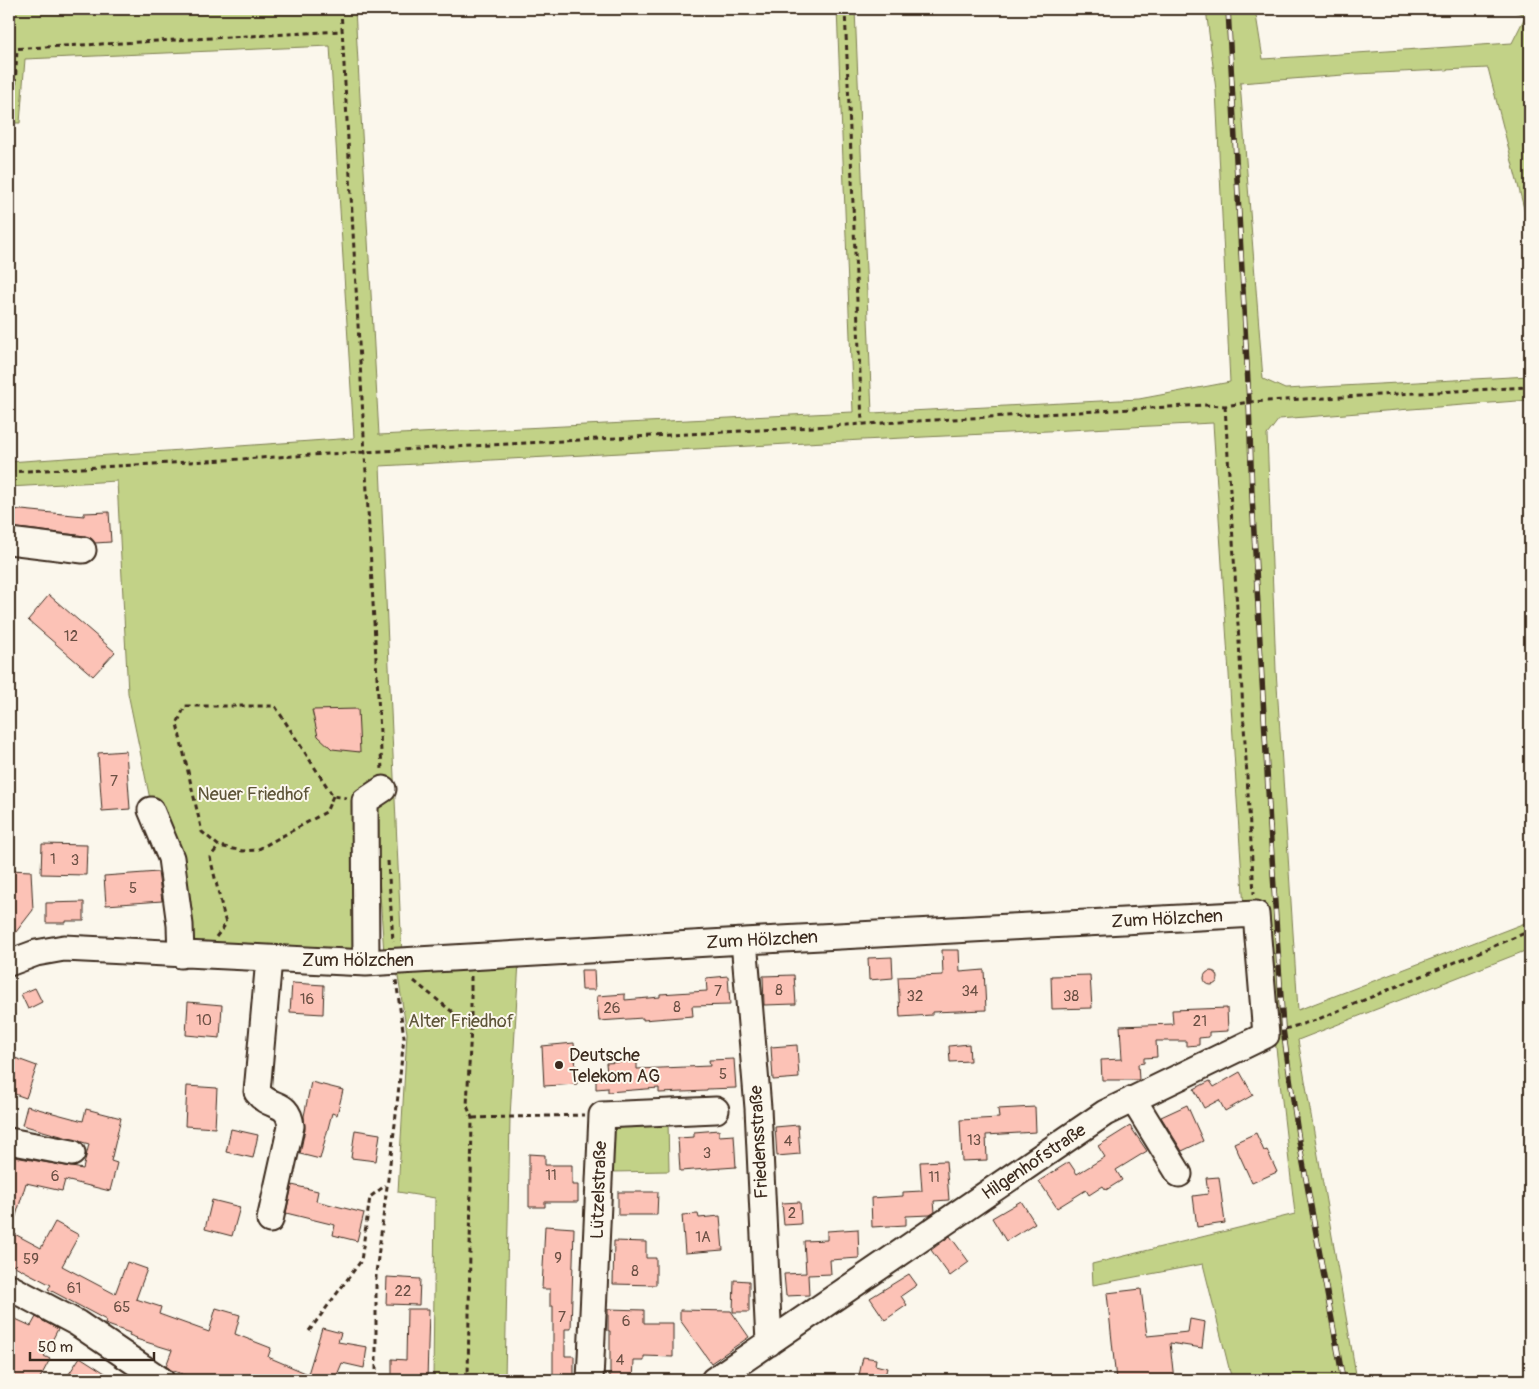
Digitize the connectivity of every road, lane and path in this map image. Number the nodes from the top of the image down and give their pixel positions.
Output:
1 (341, 9) edge
2 (845, 9) edge
3 (342, 31) junction
4 (9, 49) edge
5 (17, 49) junction
6 (9, 210) edge
7 (1530, 387) edge
8 (1225, 406) junction
9 (862, 423) junction
10 (366, 451) junction
11 (9, 472) edge
12 (9, 541) edge
13 (82, 550) dead end
14 (379, 717) dead end
15 (374, 795) joint
16 (333, 796) junction
17 (151, 810) dead end
18 (219, 846) junction
19 (1256, 914) junction
20 (1530, 931) edge
21 (744, 941) junction
22 (192, 955) junction
23 (269, 959) junction
24 (394, 961) junction
25 (9, 963) edge
26 (366, 963) junction
27 (471, 974) dead end
28 (471, 1027) junction
29 (1266, 1035) junction
30 (1133, 1099) junction
31 (716, 1110) dead end
32 (602, 1114) junction
33 (472, 1118) junction
34 (9, 1141) edge
35 (72, 1153) dead end
36 (1179, 1174) dead end
37 (387, 1184) junction
38 (270, 1220) dead end
39 (9, 1287) edge
40 (309, 1331) dead end
41 (769, 1343) junction
42 (376, 1370) dead end
43 (161, 1380) edge
44 (468, 1380) edge
45 (590, 1380) edge
46 (714, 1380) edge

1 - 3 path
2 - 9 path
3 - 5 path
3 - 10 path
4 - 5 path
5 - 6 path
7 - 8 path
8 - 9 path
8 - 19 path
9 - 10 path
10 - 11 path
10 - 14 path
12 - 13 street
15 - 16 path
15 - 26 street
16 - 18 path
16 - 18 path
17 - 22 street
18 - 22 path
19 - 21 street, Zum Hölzchen
19 - 29 street
20 - 29 path
21 - 24 street, Zum Hölzchen
21 - 41 street, Friedensstraße
22 - 23 street, Zum Hölzchen
22 - 25 street, Zum Hölzchen
23 - 26 street, Zum Hölzchen
23 - 38 street
24 - 26 street, Zum Hölzchen
24 - 28 path
24 - 37 path
27 - 28 path
28 - 33 path
29 - 30 street, Hilgenhofstraße
30 - 36 street
30 - 41 street, Hilgenhofstraße
31 - 32 street
32 - 33 path
32 - 45 street, Lützelstraße
33 - 44 path
34 - 35 street
37 - 40 path
37 - 42 path
39 - 43 street
41 - 46 street, Hilgenhofstraße

